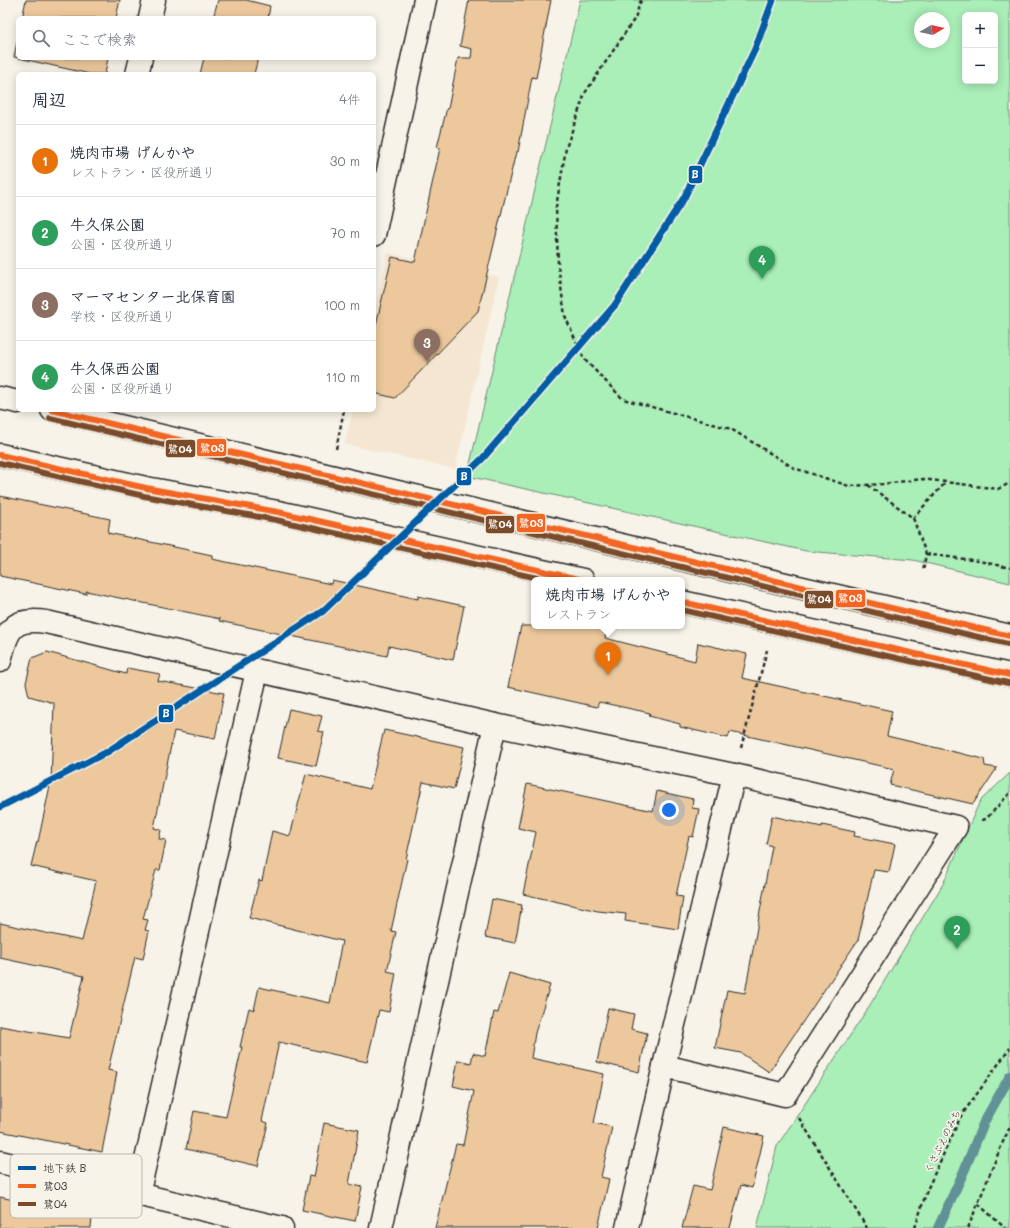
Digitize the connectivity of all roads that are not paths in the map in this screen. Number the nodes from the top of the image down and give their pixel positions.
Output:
1 (154, 0) edge
2 (425, 0) edge
3 (150, 16) edge
4 (140, 60) edge
5 (138, 72) edge
6 (376, 226) edge
7 (0, 398) edge
8 (16, 402) edge
9 (60, 412) edge
10 (0, 455) edge
11 (570, 577) edge
12 (685, 603) edge
13 (1010, 636) edge
14 (0, 661) edge
15 (257, 671) junction
16 (1010, 675) edge
17 (495, 725) junction
18 (734, 776) junction
19 (664, 1066) junction
20 (0, 1162) edge
21 (10, 1164) edge
22 (142, 1177) edge
23 (142, 1196) edge
24 (282, 1228) edge
25 (381, 1228) edge
26 (628, 1228) edge

1 - 3 street
2 - 6 street
4 - 5 street
7 - 8 street
9 - 13 street
10 - 11 street
12 - 16 street
14 - 15 street
15 - 17 street
15 - 22 street
17 - 18 street
17 - 25 street
18 - 19 street
18 - 19 street
19 - 26 street
20 - 21 street
23 - 24 street

